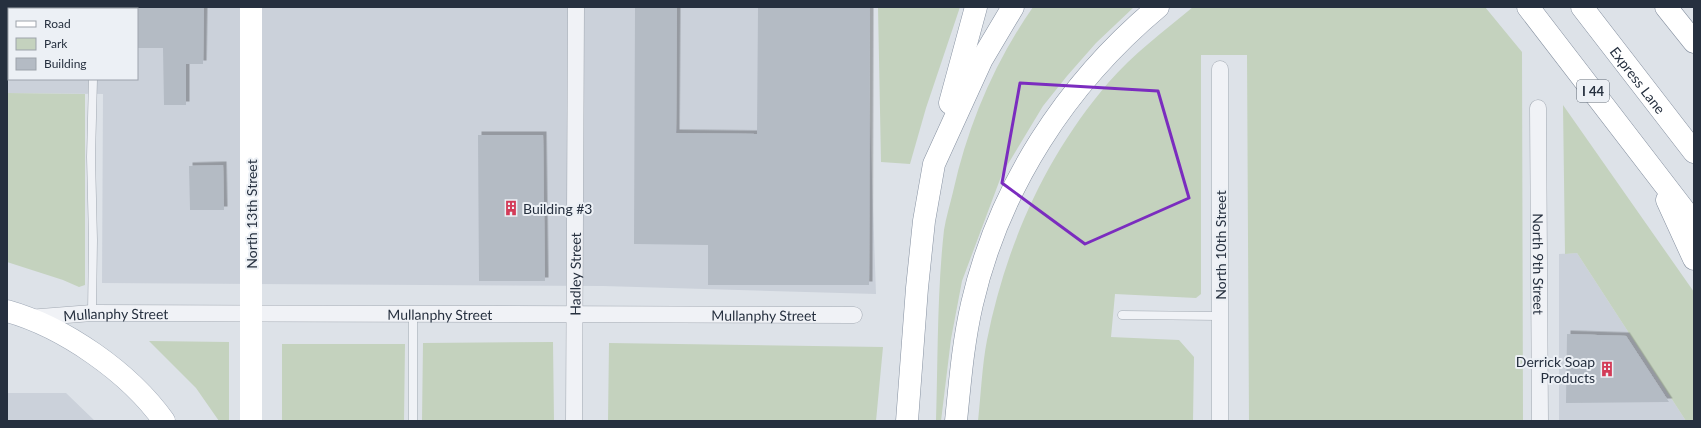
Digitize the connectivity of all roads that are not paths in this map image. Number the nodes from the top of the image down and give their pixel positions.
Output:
1 (251, 7) edge
2 (576, 7) edge
3 (976, 7) edge
4 (1013, 7) edge
5 (1158, 7) edge
6 (1528, 7) edge
7 (1582, 7) edge
8 (1666, 7) edge
9 (1671, 7) edge
10 (1692, 40) edge
11 (1220, 69) dead end
12 (93, 80) edge
13 (1538, 108) dead end
14 (1694, 152) edge
15 (934, 164) junction
16 (1658, 176) junction
17 (1694, 223) edge
18 (1694, 259) edge
19 (92, 313) junction
20 (17, 314) edge
21 (251, 314) junction
22 (413, 315) junction
23 (574, 315) junction
24 (854, 315) dead end
25 (1122, 315) dead end
26 (1220, 316) junction
27 (164, 421) edge
28 (251, 421) edge
29 (413, 421) edge
30 (574, 421) edge
31 (907, 421) edge
32 (956, 421) edge
33 (1220, 421) edge
34 (1540, 421) edge

1 - 21 main road, North 13th Street
2 - 23 street, Hadley Street
3 - 15 main road
4 - 15 main road
5 - 32 main road
6 - 16 main road, I 44
7 - 14 main road, Express Lane
8 - 10 main road
9 - 10 main road
11 - 26 street, North 10th Street
12 - 19 lane
13 - 34 street, North 9th Street
15 - 31 main road
16 - 17 main road, I 44
16 - 18 main road
19 - 20 street, Mullanphy Street
19 - 21 street, Mullanphy Street
20 - 27 main road
21 - 22 street, Mullanphy Street
21 - 28 main road, North 13th Street
22 - 23 street, Mullanphy Street
22 - 29 lane
23 - 24 street, Mullanphy Street
23 - 30 street, Hadley Street
25 - 26 lane
26 - 33 street, North 10th Street

